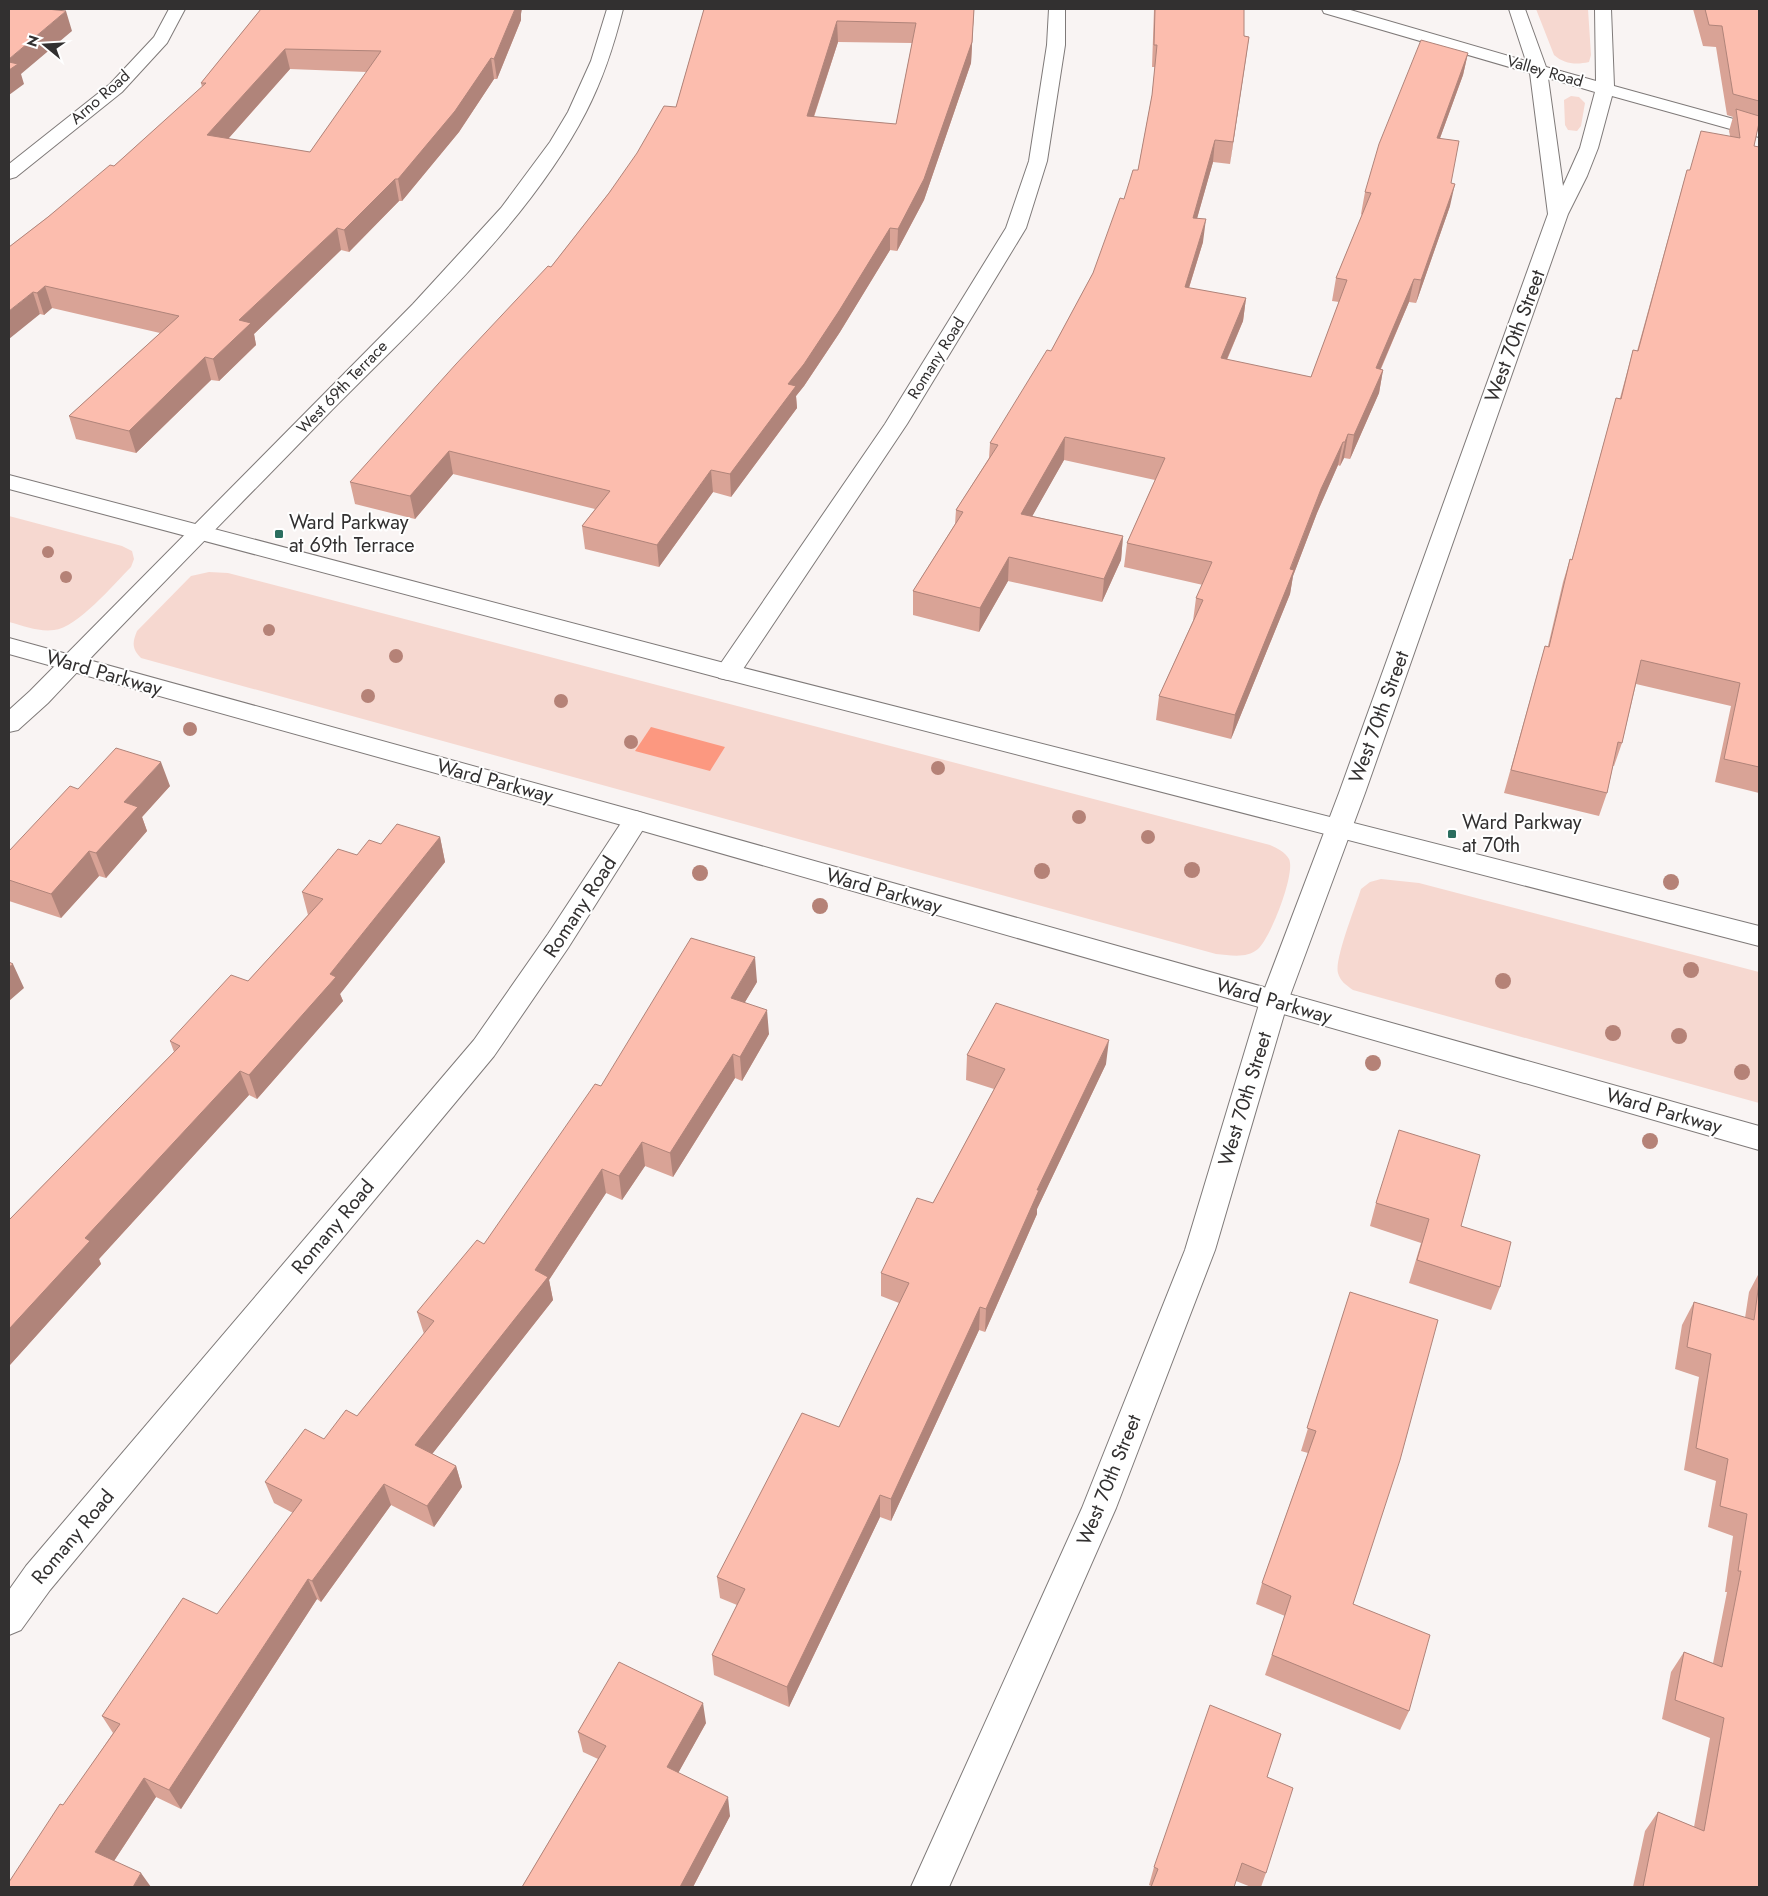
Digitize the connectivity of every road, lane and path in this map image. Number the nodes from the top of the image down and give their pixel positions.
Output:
1 (177, 9) edge
2 (614, 9) edge
3 (1056, 9) edge
4 (1330, 9) edge
5 (1517, 9) edge
6 (1603, 9) edge
7 (1538, 70) junction
8 (1605, 88) junction
9 (1759, 132) edge
10 (9, 172) edge
11 (1558, 214) junction
12 (9, 482) edge
13 (201, 532) junction
14 (9, 646) edge
15 (70, 664) junction
16 (728, 672) junction
17 (9, 724) edge
18 (636, 820) junction
19 (1340, 828) junction
20 (1759, 936) edge
21 (1274, 1001) junction
22 (1759, 1138) edge
23 (9, 1618) edge
24 (930, 1887) edge

1 - 10 street, Arno Road
2 - 13 street, West 69th Terrace
3 - 16 street, Romany Road
4 - 7 street, Valley Road
5 - 7 street, West 70th Street
6 - 8 street, West 70th Street
7 - 8 street, Valley Road
7 - 11 street, West 70th Street
8 - 9 street, Valley Road
8 - 11 street, West 70th Street
11 - 19 street, West 70th Street
12 - 13 street
13 - 15 street, West 69th Terrace
13 - 16 street
14 - 15 street, Ward Parkway
15 - 17 street, West 69th Terrace
15 - 18 street, Ward Parkway
16 - 19 street
18 - 21 street, Ward Parkway
18 - 23 street, Romany Road
19 - 20 street
19 - 21 street, West 70th Street
21 - 22 street, Ward Parkway
21 - 24 street, West 70th Street

